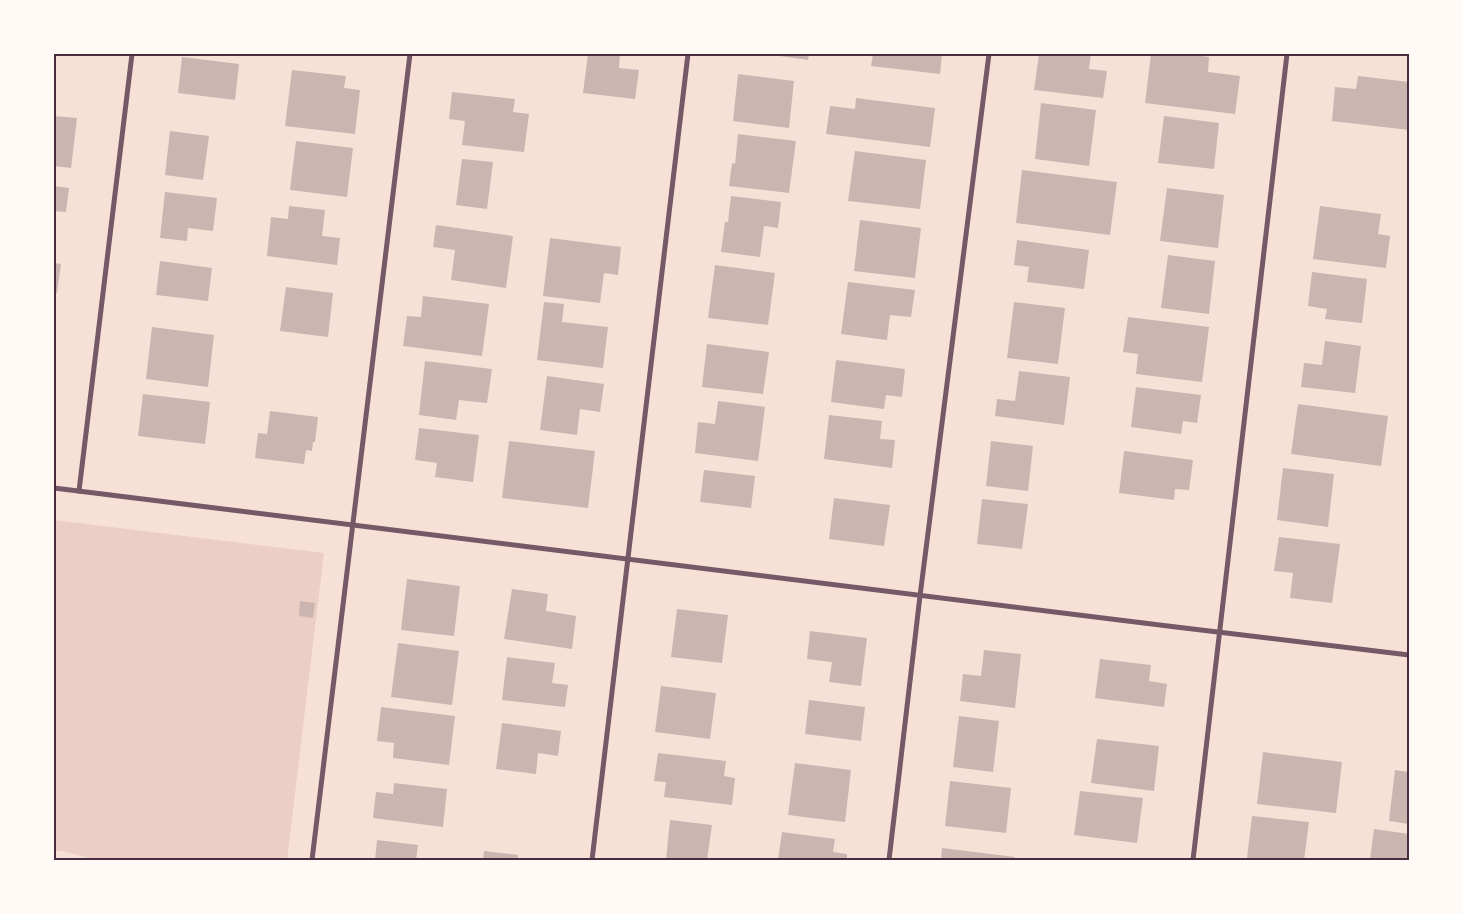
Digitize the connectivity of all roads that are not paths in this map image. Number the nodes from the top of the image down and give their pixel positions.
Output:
1 (132, 54) edge
2 (410, 54) edge
3 (688, 54) edge
4 (989, 54) edge
5 (1286, 54) edge
6 (54, 488) edge
7 (79, 491) junction
8 (353, 525) junction
9 (627, 559) junction
10 (920, 596) junction
11 (1220, 633) junction
12 (1409, 654) edge
13 (312, 860) edge
14 (592, 860) edge
15 (889, 860) edge
16 (1193, 860) edge

1 - 7 street
2 - 8 street
3 - 9 street
4 - 10 street
5 - 11 street
6 - 7 street
7 - 8 street
8 - 9 street
8 - 13 street
9 - 10 street
9 - 14 street
10 - 11 street
10 - 15 street
11 - 12 street
11 - 16 street

